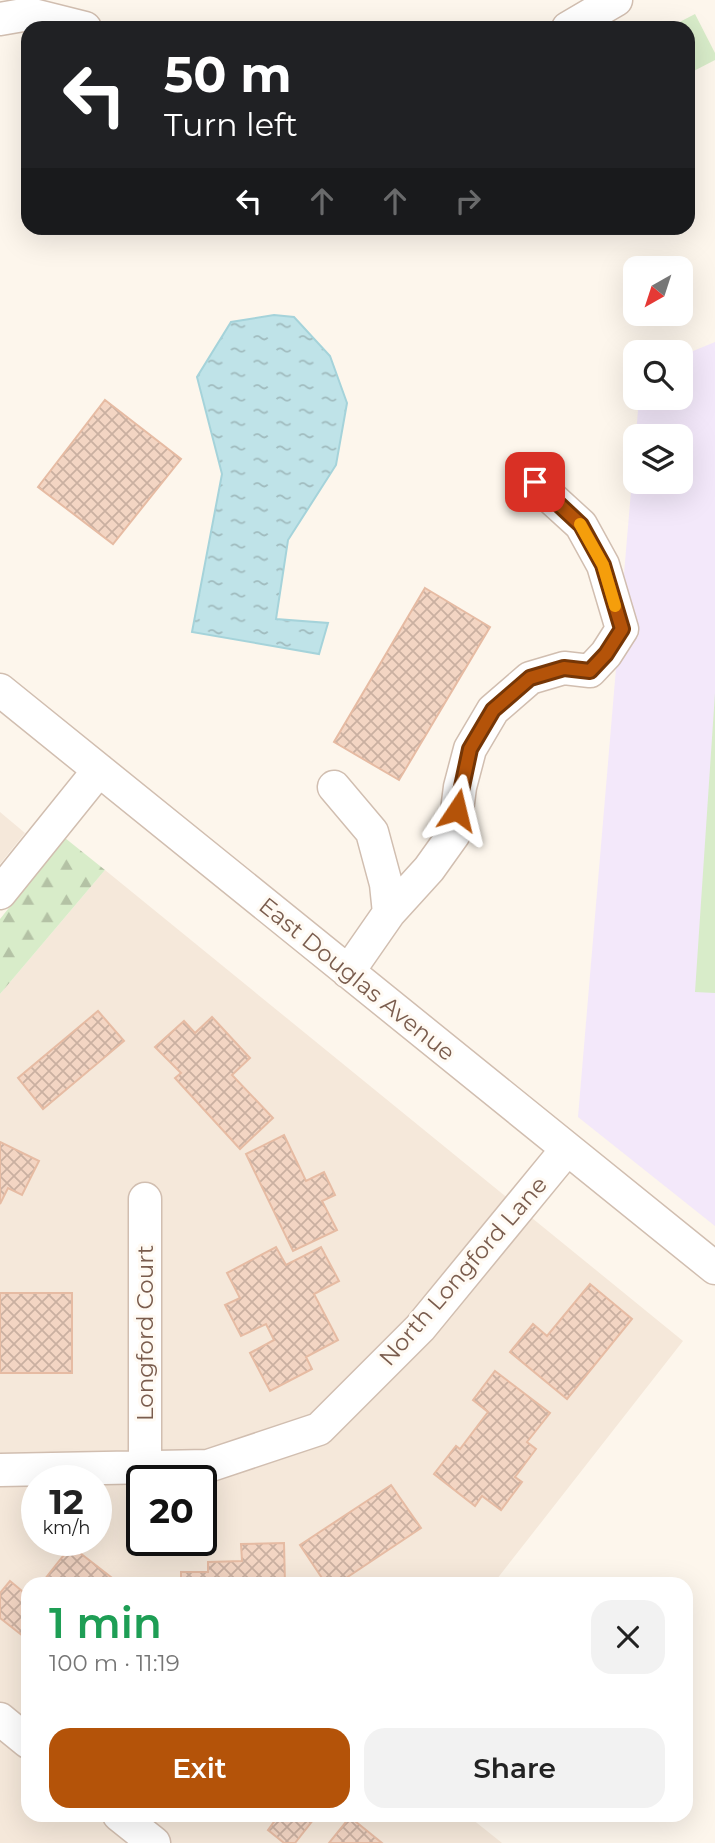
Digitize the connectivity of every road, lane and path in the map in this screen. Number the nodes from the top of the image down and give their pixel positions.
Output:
1 (616, 0) edge
2 (0, 19) edge
3 (57, 21) edge
4 (580, 21) edge
5 (535, 482) dead end
6 (0, 690) edge
7 (99, 770) junction
8 (334, 787) dead end
9 (0, 893) edge
10 (389, 913) junction
11 (348, 972) junction
12 (567, 1149) junction
13 (145, 1199) dead end
14 (715, 1268) edge
15 (145, 1465) edge
16 (208, 1465) edge
17 (126, 1467) edge
18 (0, 1470) edge
19 (0, 1719) edge
20 (21, 1736) edge
21 (128, 1822) edge
22 (154, 1843) edge

1 - 4 street
2 - 3 street
5 - 10 street
6 - 7 street, East Douglas Avenue
7 - 9 street
7 - 11 street, East Douglas Avenue
8 - 10 street
10 - 11 street
11 - 12 street, East Douglas Avenue
12 - 14 street, East Douglas Avenue
12 - 16 street, North Longford Lane
13 - 15 street, Longford Court
17 - 18 street, North Longford Lane
19 - 20 street
21 - 22 street

